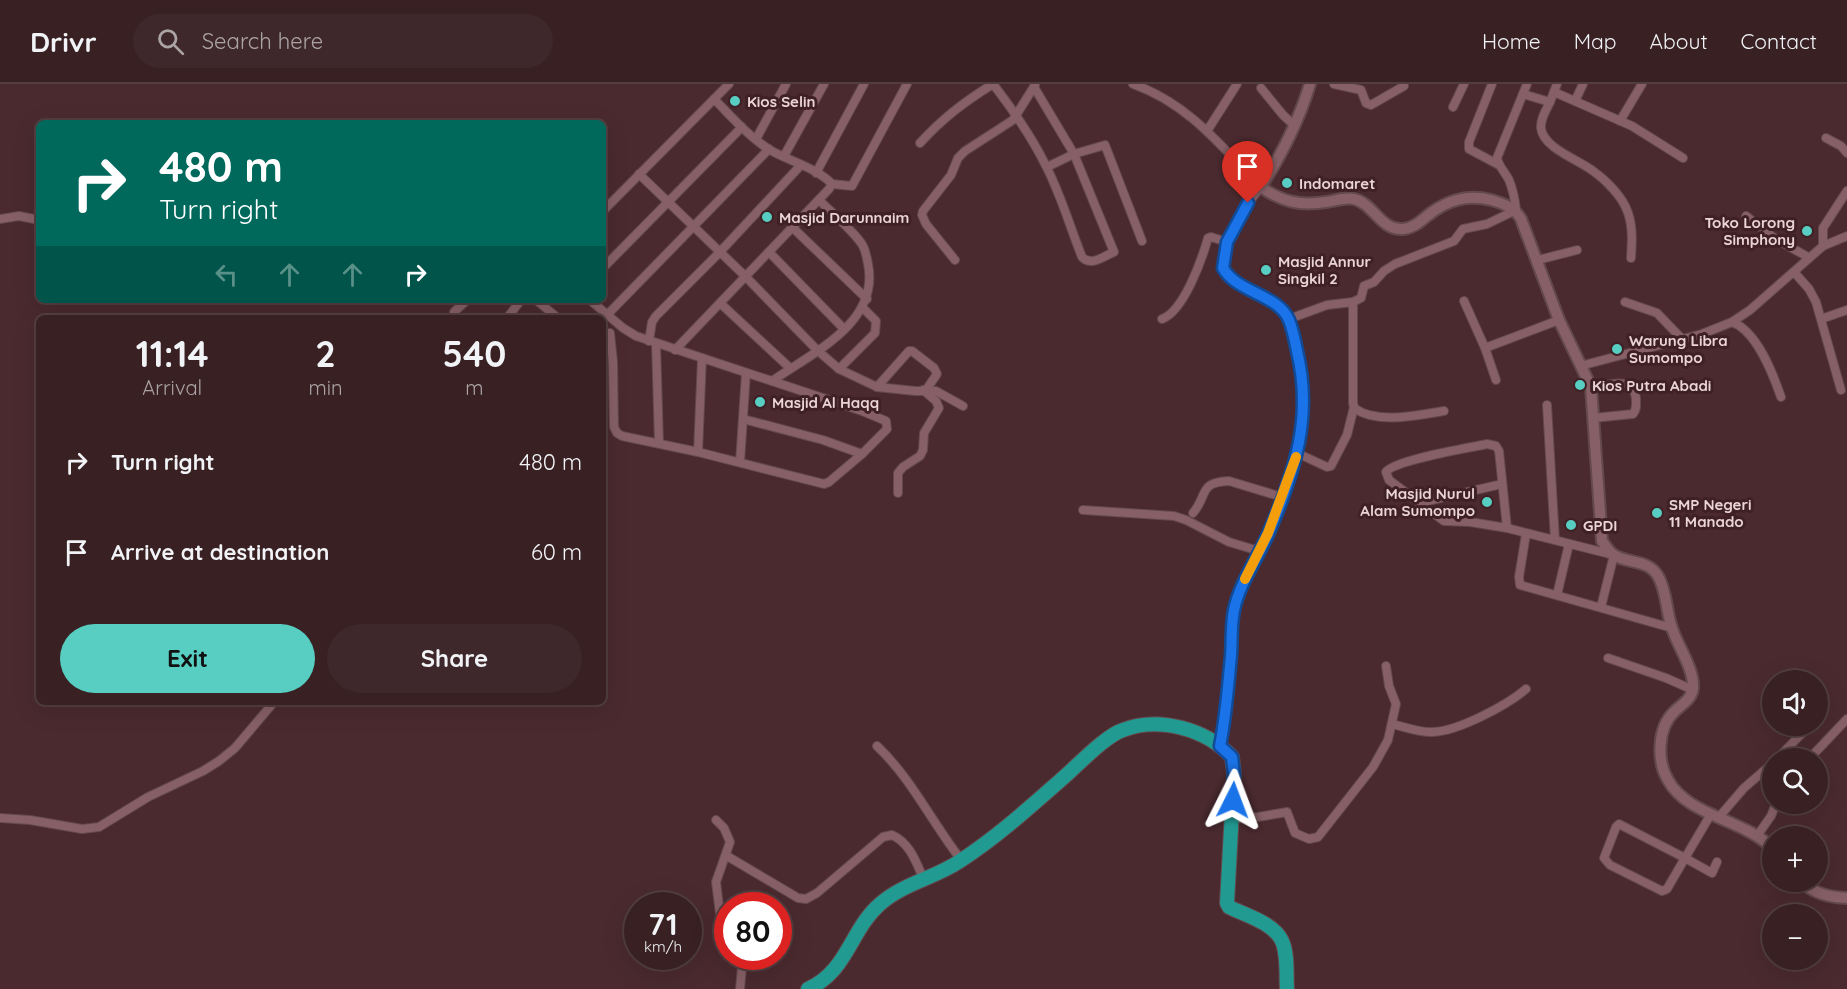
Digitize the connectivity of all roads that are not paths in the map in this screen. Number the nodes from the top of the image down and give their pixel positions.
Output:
1 (729, 84) edge
2 (786, 84) edge
3 (824, 84) edge
4 (864, 84) edge
5 (907, 84) edge
6 (993, 84) edge
7 (1133, 84) edge
8 (1237, 84) edge
9 (1310, 84) edge
10 (1334, 84) edge
11 (1368, 84) edge
12 (1464, 84) edge
13 (1492, 84) edge
14 (1527, 84) edge
15 (1583, 84) edge
16 (1642, 84) edge
17 (1034, 85) edge
18 (1404, 86) dead end
19 (1261, 88) dead end
20 (1556, 88) edge
21 (1523, 94) junction
22 (1363, 98) junction
23 (714, 99) junction
24 (1575, 101) junction
25 (1550, 102) junction
26 (1453, 107) dead end
27 (1017, 115) junction
28 (1620, 121) junction
29 (1295, 126) junction
30 (742, 127) junction
31 (1206, 131) junction
32 (1826, 138) dead end
33 (756, 139) junction
34 (920, 143) dead end
35 (770, 149) junction
36 (1847, 153) edge
37 (1074, 154) junction
38 (784, 156) junction
39 (1683, 158) dead end
40 (801, 165) junction
41 (1499, 165) junction
42 (1047, 167) junction
43 (816, 173) junction
44 (639, 174) junction
45 (832, 184) junction
46 (1261, 187) junction
47 (1847, 192) edge
48 (819, 200) junction
49 (668, 202) junction
50 (606, 208) edge
51 (1516, 210) junction
52 (1746, 216) dead end
53 (0, 219) edge
54 (36, 219) edge
55 (792, 227) junction
56 (693, 228) junction
57 (1847, 236) edge
58 (1142, 241) dead end
59 (1227, 242) junction
60 (1823, 246) junction
61 (1577, 250) dead end
62 (719, 252) junction
63 (769, 252) junction
64 (1808, 257) junction
65 (1631, 258) dead end
66 (955, 260) dead end
67 (1538, 260) junction
68 (606, 265) edge
69 (1794, 272) junction
70 (745, 276) junction
71 (867, 299) junction
72 (1464, 301) dead end
73 (1353, 302) junction
74 (1625, 302) dead end
75 (464, 303) edge
76 (540, 303) edge
77 (593, 303) edge
78 (720, 303) junction
79 (863, 308) junction
80 (1847, 310) edge
81 (454, 315) edge
82 (554, 315) edge
83 (607, 315) junction
84 (1162, 319) dead end
85 (1289, 319) junction
86 (1821, 319) junction
87 (1559, 320) junction
88 (1732, 322) junction
89 (622, 328) junction
90 (844, 329) junction
91 (606, 334) edge
92 (1682, 339) junction
93 (652, 342) junction
94 (1485, 348) junction
95 (675, 350) junction
96 (817, 350) junction
97 (702, 358) junction
98 (1580, 366) junction
99 (790, 368) junction
100 (839, 369) junction
101 (746, 373) junction
102 (1496, 380) dead end
103 (772, 381) junction
104 (877, 387) junction
105 (1591, 388) junction
106 (924, 390) junction
107 (1841, 390) dead end
108 (1781, 397) dead end
109 (1547, 405) dead end
110 (963, 406) dead end
111 (1354, 407) junction
112 (1444, 411) dead end
113 (1593, 418) junction
114 (743, 419) junction
115 (660, 443) junction
116 (698, 452) junction
117 (1297, 453) junction
118 (862, 454) junction
119 (740, 462) junction
120 (1502, 484) junction
121 (898, 493) dead end
122 (1282, 497) junction
123 (1419, 503) junction
124 (1083, 510) dead end
125 (1193, 513) dead end
126 (1507, 528) junction
127 (1526, 534) junction
128 (1555, 540) junction
129 (1569, 544) junction
130 (1259, 551) junction
131 (1614, 555) junction
132 (1557, 595) junction
133 (1600, 607) junction
134 (1672, 628) junction
135 (1608, 658) dead end
136 (1386, 666) dead end
137 (1526, 689) dead end
138 (1693, 690) junction
139 (272, 705) edge
140 (1847, 719) edge
141 (1392, 724) junction
142 (1799, 736) edge
143 (877, 746) dead end
144 (1220, 746) junction
145 (1788, 748) edge
146 (1819, 748) edge
147 (1762, 772) edge
148 (1772, 814) edge
149 (1715, 815) junction
150 (0, 818) edge
151 (1231, 819) junction
152 (716, 820) dead end
153 (1757, 836) junction
154 (1762, 840) edge
155 (727, 856) junction
156 (1685, 858) junction
157 (962, 861) junction
158 (1717, 862) dead end
159 (924, 880) junction
160 (717, 892) edge
161 (1814, 892) edge
162 (1847, 898) edge
163 (742, 970) edge
164 (740, 989) edge
165 (808, 989) edge
166 (1287, 989) edge

1 - 23 street
2 - 33 street
3 - 38 street
4 - 43 street
5 - 45 street
6 - 27 street
6 - 34 street
7 - 31 street
8 - 31 street
9 - 29 street
10 - 22 street
11 - 22 street
12 - 26 street
13 - 41 street
14 - 21 street
15 - 24 street
16 - 28 street
17 - 27 street
17 - 37 street
18 - 22 street
19 - 29 street
20 - 24 street
20 - 25 street
21 - 25 street
21 - 41 street
23 - 30 street
23 - 44 street
24 - 28 street
25 - 65 street
27 - 42 street
27 - 66 street
28 - 39 street
29 - 46 street
30 - 33 street
30 - 49 street
31 - 46 street
32 - 36 street
33 - 35 street
35 - 38 street
35 - 56 street
37 - 42 street
37 - 42 street
37 - 58 street
38 - 40 street
40 - 43 street
40 - 62 street
41 - 51 street
43 - 45 street
44 - 49 street
44 - 50 street
45 - 48 street
46 - 51 street
46 - 59 street
47 - 60 street
48 - 55 street
48 - 71 street
49 - 56 street
49 - 68 street
51 - 67 street
51 - 73 street
52 - 64 street
53 - 54 street
55 - 63 street
55 - 71 street
56 - 62 street
56 - 83 street
57 - 60 street
59 - 84 street
59 - 85 street
60 - 64 street
61 - 67 street
62 - 70 street
62 - 93 street
63 - 70 street
63 - 90 street
64 - 69 street
67 - 87 street
69 - 86 street
69 - 88 street
70 - 78 street
70 - 96 street
71 - 79 street
72 - 94 street
73 - 85 street
73 - 111 street
74 - 92 street
75 - 81 street
76 - 82 street
77 - 83 street
78 - 95 street
78 - 99 street
79 - 90 street
79 - 100 street
80 - 86 street
83 - 89 street
85 - 117 street
86 - 107 street
87 - 94 street
87 - 98 street
88 - 92 street
88 - 108 street
89 - 91 street
89 - 93 street
90 - 96 street
91 - 115 street
92 - 98 street
93 - 95 street
93 - 115 street
94 - 102 street
95 - 97 street
96 - 99 street
96 - 100 street
97 - 101 street
97 - 116 street
98 - 105 street
99 - 103 street
100 - 104 street
101 - 103 street
101 - 114 street
103 - 118 street
104 - 106 street
104 - 106 street
105 - 113 street
105 - 113 street
106 - 110 street
106 - 121 street
109 - 128 street
111 - 112 street
111 - 117 street
113 - 131 street
114 - 118 street
114 - 119 street
115 - 116 street
116 - 119 street
117 - 122 street
118 - 119 street
120 - 123 street
120 - 123 street
120 - 126 street
122 - 125 street
122 - 130 street
123 - 126 street
124 - 130 street
126 - 127 street
127 - 128 street
127 - 132 street
128 - 129 street
129 - 131 street
129 - 132 street
130 - 144 street
131 - 133 street
131 - 134 street
132 - 133 street
133 - 134 street
134 - 138 street
135 - 138 street
136 - 141 street
137 - 141 street
138 - 149 street
139 - 150 street
140 - 146 street
141 - 151 street
142 - 145 street
143 - 157 street
144 - 151 highway
144 - 157 highway
147 - 149 street
148 - 153 street
149 - 153 street
149 - 156 street
151 - 166 highway
152 - 155 street
153 - 154 street
155 - 159 street
155 - 160 street
156 - 156 street
156 - 158 street
157 - 159 highway
159 - 165 highway
161 - 162 street
163 - 164 street

